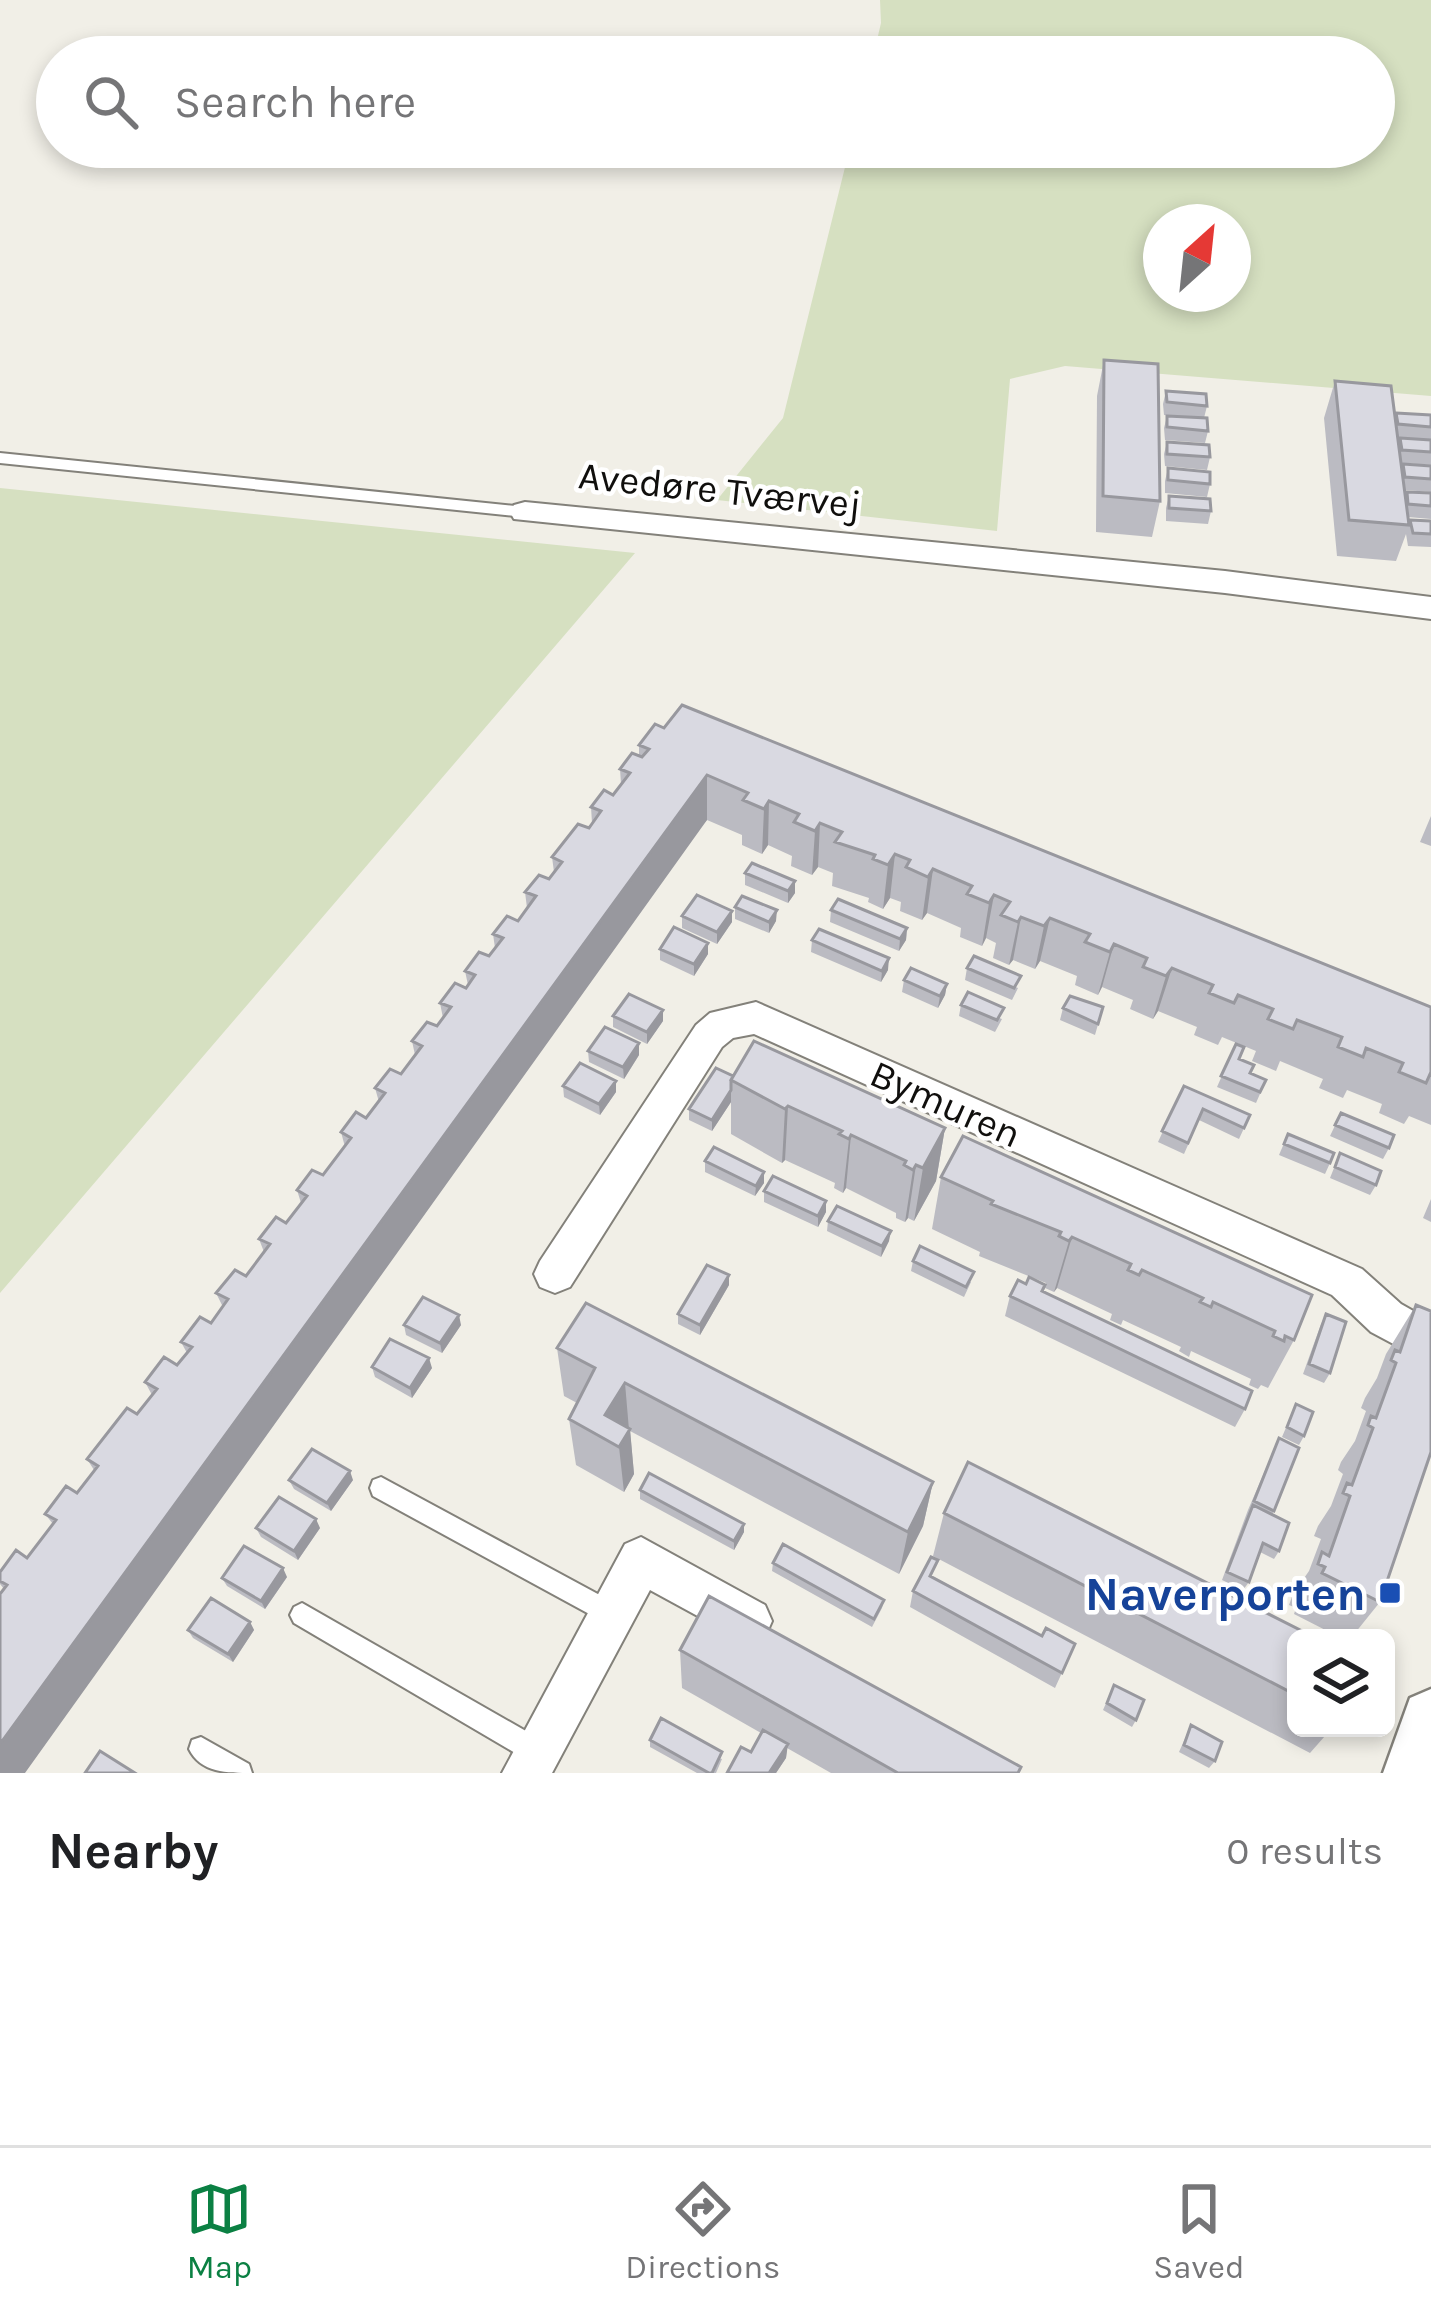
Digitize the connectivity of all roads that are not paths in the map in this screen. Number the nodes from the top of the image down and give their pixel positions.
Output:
1 (0, 458) edge
2 (525, 512) joint
3 (1431, 608) edge
4 (555, 1274) dead end
5 (1431, 1345) edge
6 (381, 1488) dead end
7 (612, 1614) junction
8 (302, 1615) dead end
9 (780, 1638) edge
10 (1431, 1719) edge
11 (201, 1749) dead end
12 (531, 1762) edge
13 (240, 1773) edge
14 (1413, 1773) edge

1 - 2 lane, Avedøre Tværvej
2 - 3 street, Avedøre Tværvej
4 - 5 street, Bymuren
6 - 7 lane
7 - 9 street
7 - 12 street
8 - 12 lane
10 - 14 street
11 - 13 lane

